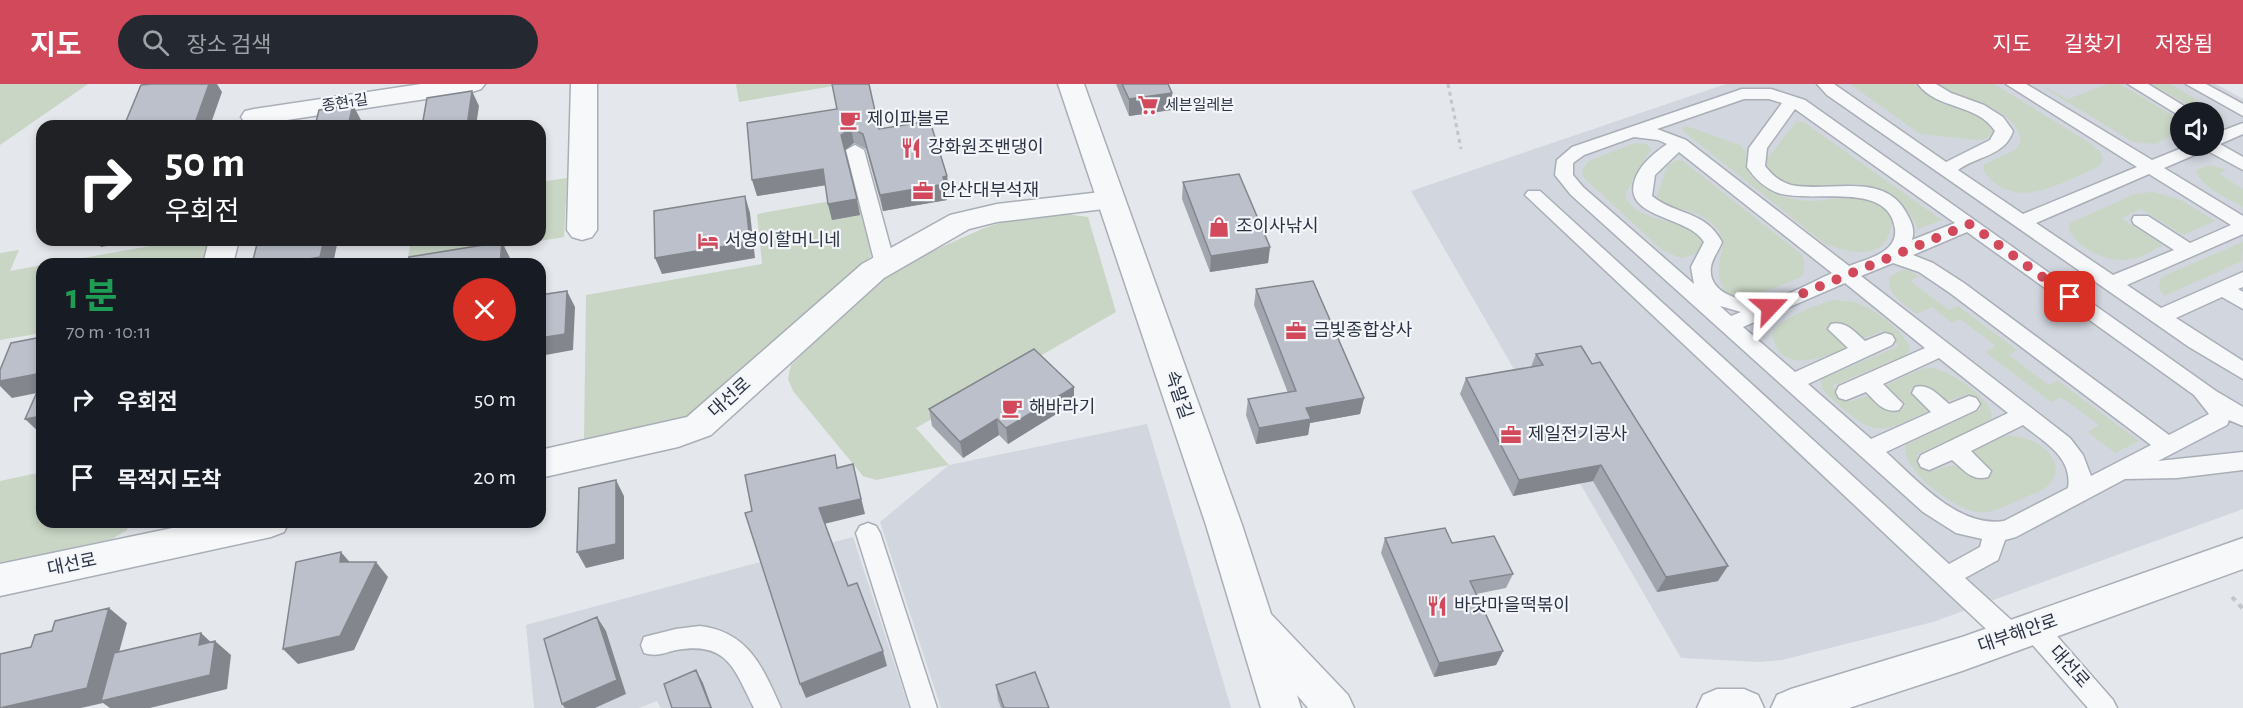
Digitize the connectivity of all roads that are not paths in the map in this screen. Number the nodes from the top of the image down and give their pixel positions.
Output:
1 (472, 84) edge
2 (584, 84) edge
3 (1071, 84) edge
4 (1825, 84) edge
5 (1926, 84) edge
6 (2014, 84) edge
7 (2136, 84) edge
8 (2194, 84) edge
9 (1792, 101) junction
10 (2170, 103) edge
11 (2243, 111) edge
12 (254, 117) dead end
13 (2243, 128) edge
14 (1628, 134) junction
15 (2224, 134) edge
16 (1680, 144) junction
17 (2224, 145) edge
18 (855, 150) dead end
19 (2177, 156) edge
20 (2243, 164) edge
21 (2150, 167) junction
22 (1947, 171) junction
23 (1534, 195) dead end
24 (1110, 200) junction
25 (2141, 220) dead end
26 (2021, 222) junction
27 (1970, 224) junction
28 (2243, 226) edge
29 (582, 230) dead end
30 (2188, 250) junction
31 (1891, 256) junction
32 (885, 264) junction
33 (1847, 275) junction
34 (2243, 279) edge
35 (2111, 284) junction
36 (2223, 288) junction
37 (2243, 302) edge
38 (1770, 307) junction
39 (2160, 317) junction
40 (1729, 325) junction
41 (1838, 329) dead end
42 (1885, 340) dead end
43 (1863, 350) junction
44 (1941, 350) junction
45 (2243, 371) edge
46 (1792, 382) junction
47 (1868, 382) junction
48 (2201, 389) junction
49 (1846, 392) dead end
50 (1922, 393) dead end
51 (1892, 404) dead end
52 (1969, 404) dead end
53 (1947, 414) junction
54 (2024, 415) junction
55 (2243, 418) edge
56 (2168, 446) junction
57 (1954, 449) junction
58 (1869, 450) junction
59 (1929, 461) dead end
60 (2243, 461) edge
61 (546, 463) edge
62 (1980, 471) dead end
63 (2121, 471) junction
64 (2078, 494) junction
65 (218, 528) edge
66 (1995, 532) junction
67 (868, 533) dead end
68 (148, 536) edge
69 (2243, 553) edge
70 (1947, 576) junction
71 (0, 580) edge
72 (1255, 620) junction
73 (2022, 631) junction
74 (653, 645) dead end
75 (1851, 698) edge
76 (768, 708) edge
77 (924, 708) edge
78 (1281, 708) edge
79 (1334, 708) edge
80 (1718, 708) edge
81 (1744, 708) edge
82 (1791, 708) edge
83 (2104, 708) edge

1 - 12 street, 종현1길
2 - 29 street
3 - 24 street, 속말길
4 - 22 lane
5 - 22 lane
6 - 21 lane
7 - 10 lane
8 - 11 lane
9 - 14 lane
9 - 27 lane
9 - 31 lane
13 - 15 lane
14 - 16 lane
14 - 40 lane
16 - 33 lane
16 - 38 lane
17 - 20 lane
18 - 32 lane
19 - 21 lane
21 - 26 lane
21 - 28 lane
22 - 26 lane
23 - 70 lane, 대선로
24 - 32 street, 대선로
24 - 72 street, 속말길
25 - 30 lane
26 - 35 lane
27 - 31 lane
27 - 48 lane
28 - 30 lane
30 - 35 lane
31 - 33 lane
31 - 56 lane
32 - 61 street, 대선로
33 - 38 lane
33 - 44 lane
34 - 36 lane
35 - 39 lane
36 - 37 lane
36 - 39 lane
38 - 40 lane
39 - 45 lane
40 - 46 lane
41 - 43 lane
42 - 43 lane
43 - 46 lane
44 - 47 lane
44 - 54 lane
46 - 58 lane
47 - 49 lane
47 - 51 lane
48 - 55 lane
48 - 56 lane
50 - 53 lane
52 - 53 lane
53 - 58 lane
54 - 57 lane
54 - 64 lane
56 - 63 lane
57 - 59 lane
57 - 62 lane
58 - 66 lane
60 - 63 lane
63 - 64 lane
64 - 66 lane
65 - 68 street, 대선로
66 - 70 lane
67 - 77 lane
68 - 71 street, 대선로
69 - 73 street, 대부해안로
70 - 73 lane, 대선로
72 - 78 street, 속말길
72 - 79 street
73 - 75 street, 대부해안로
73 - 83 lane, 대선로
74 - 76 lane
75 - 82 street, 대부해안로
80 - 81 street

